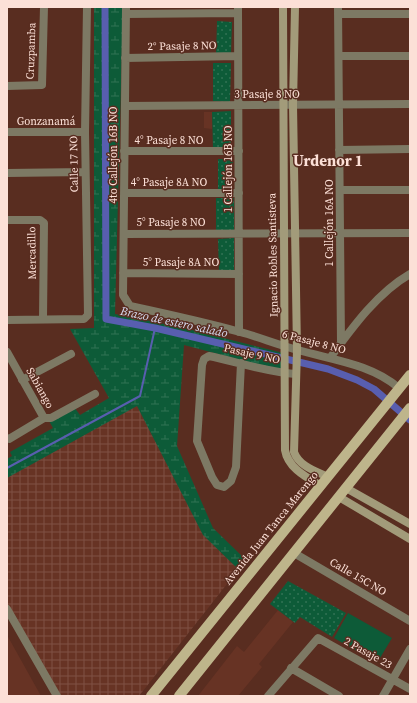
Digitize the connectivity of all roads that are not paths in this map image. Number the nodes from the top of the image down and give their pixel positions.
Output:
1 (44, 7) edge
2 (87, 7) edge
3 (283, 7) edge
4 (295, 7) edge
5 (126, 10) edge
6 (238, 10) edge
7 (338, 11) edge
8 (410, 14) edge
9 (238, 56) junction
10 (339, 56) junction
11 (410, 56) edge
12 (125, 58) junction
13 (7, 86) edge
14 (339, 104) junction
15 (410, 104) edge
16 (239, 105) junction
17 (284, 105) junction
18 (293, 105) junction
19 (125, 106) junction
20 (7, 132) edge
21 (85, 132) junction
22 (410, 148) edge
23 (339, 150) junction
24 (124, 151) junction
25 (239, 151) junction
26 (85, 172) junction
27 (7, 173) edge
28 (340, 190) junction
29 (410, 190) edge
30 (124, 193) junction
31 (239, 193) junction
32 (7, 220) edge
33 (239, 233) junction
34 (284, 233) junction
35 (295, 233) junction
36 (340, 233) junction
37 (410, 233) edge
38 (124, 234) junction
39 (123, 273) junction
40 (239, 274) junction
41 (410, 274) edge
42 (126, 302) joint
43 (43, 319) junction
44 (7, 320) edge
45 (239, 332) junction
46 (341, 343) junction
47 (285, 350) junction
48 (7, 352) edge
49 (297, 352) junction
50 (71, 354) dead end
51 (330, 358) junction
52 (241, 363) junction
53 (285, 372) junction
54 (296, 372) junction
55 (410, 375) edge
56 (22, 380) junction
57 (400, 388) junction
58 (95, 394) dead end
59 (409, 409) edge
60 (44, 418) junction
61 (7, 438) edge
62 (328, 477) junction
63 (321, 486) junction
64 (346, 488) junction
65 (338, 497) junction
66 (410, 524) edge
67 (410, 539) edge
68 (294, 553) junction
69 (7, 609) edge
70 (410, 621) edge
71 (410, 649) edge
72 (291, 668) junction
73 (394, 679) junction
74 (410, 689) edge
75 (57, 696) edge
76 (151, 696) edge
77 (179, 696) edge
78 (268, 696) edge
79 (339, 696) edge
80 (383, 696) edge

1 - 13 street, Cruzpamba
2 - 21 street, Calle 17 NO
3 - 17 street, Ignacio Robles Santisteva
4 - 18 street, Ignacio Robles Santisteva
5 - 6 street
5 - 12 street, 4to Callejón 16B NO
6 - 9 street, 1 Callejón 16B NO
7 - 8 street
7 - 10 street, 1 Callejón 16A NO
9 - 12 street, 2° Pasaje 8 NO
9 - 16 street, 1 Callejón 16B NO
10 - 11 street
10 - 14 street, 1 Callejón 16A NO
12 - 19 street, 4to Callejón 16B NO
14 - 15 street, 3 Pasaje 8 NO
14 - 18 street, 3 Pasaje 8 NO
14 - 23 street, 1 Callejón 16A NO
16 - 17 street, 3 Pasaje 8 NO
16 - 19 street, 3 Pasaje 8 NO
16 - 25 street, 1 Callejón 16B NO
17 - 18 street, 3 Pasaje 8 NO
17 - 34 street, Ignacio Robles Santisteva
18 - 35 street, Ignacio Robles Santisteva
19 - 24 street, 4to Callejón 16B NO
20 - 21 street, Gonzanamá
21 - 26 street, Calle 17 NO
22 - 23 street
23 - 28 street, 1 Callejón 16A NO
24 - 25 street, 4° Pasaje 8 NO
24 - 30 street, 4to Callejón 16B NO
25 - 31 street, 1 Callejón 16B NO
26 - 27 street
26 - 43 street, Calle 17 NO
28 - 29 street
28 - 36 street, 1 Callejón 16A NO
30 - 31 street, 4° Pasaje 8A NO
30 - 38 street, 4to Callejón 16B NO
31 - 33 street, 1 Callejón 16B NO
32 - 43 street, Mercadillo
33 - 34 street, 5° Pasaje 8 NO
33 - 38 street, 5° Pasaje 8 NO
33 - 40 street, 1 Callejón 16B NO
34 - 35 street, 5° Pasaje 8 NO
34 - 47 street, Ignacio Robles Santisteva
35 - 36 street, 5° Pasaje 8 NO
35 - 49 street, Ignacio Robles Santisteva
36 - 37 street, 5° Pasaje 8 NO
36 - 46 street, 1 Callejón 16A NO
38 - 39 street, 4to Callejón 16B NO
39 - 40 street, 5° Pasaje 8A NO
39 - 42 street, 4to Callejón 16B NO
40 - 45 street, 1 Callejón 16B NO
41 - 46 street
42 - 45 street, 6 Pasaje 8 NO
43 - 44 street
45 - 47 street, 6 Pasaje 8 NO
46 - 51 street
47 - 49 street, 6 Pasaje 8 NO
47 - 53 street, Ignacio Robles Santisteva
48 - 56 street, Sabiango
49 - 51 street, 6 Pasaje 8 NO
49 - 54 street, Ignacio Robles Santisteva
50 - 56 street
51 - 57 street, 6 Pasaje 8 NO
52 - 52 street, Pasaje 9 NO
52 - 53 street, Pasaje 9 NO
53 - 54 street, Pasaje 9 NO
53 - 63 street, Ignacio Robles Santisteva
54 - 62 street, Ignacio Robles Santisteva
55 - 57 main road, Avenida Juan Tanca Marengo
56 - 60 street, Sabiango
57 - 62 main road, Avenida Juan Tanca Marengo
58 - 60 street
59 - 64 main road
60 - 61 street, Sabiango
62 - 63 main road, Avenida Juan Tanca Marengo
63 - 76 main road, Avenida Juan Tanca Marengo
64 - 65 main road
64 - 66 street
65 - 67 street
65 - 68 main road
68 - 70 street, Calle 15C NO
68 - 77 main road
69 - 75 street
71 - 73 street
72 - 73 street, 2 Pasaje 23
72 - 78 street
72 - 79 street
73 - 74 street, 2 Pasaje 23
73 - 80 street

